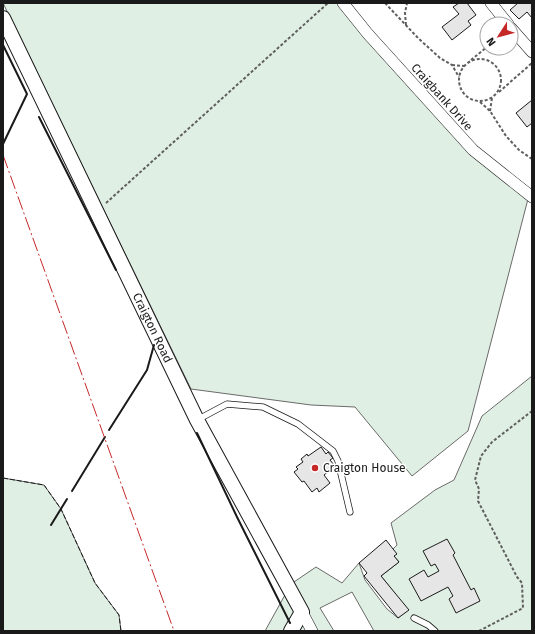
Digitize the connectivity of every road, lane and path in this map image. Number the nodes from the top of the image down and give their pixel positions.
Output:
1 (328, 3) edge
2 (344, 3) edge
3 (384, 3) edge
4 (407, 3) edge
5 (491, 3) edge
6 (502, 16) edge
7 (3, 18) edge
8 (406, 26) junction
9 (519, 33) edge
10 (528, 39) edge
11 (532, 52) edge
12 (479, 54) edge
13 (469, 62) junction
14 (532, 63) edge
15 (452, 65) junction
16 (464, 66) junction
17 (459, 77) junction
18 (497, 94) junction
19 (492, 98) junction
20 (480, 102) junction
21 (490, 111) junction
22 (532, 159) edge
23 (532, 197) edge
24 (96, 212) junction
25 (532, 411) edge
26 (197, 420) junction
27 (350, 512) dead end
28 (302, 612) junction
29 (414, 618) dead end
30 (291, 631) edge
31 (312, 631) edge
32 (435, 631) edge
33 (479, 631) edge

1 - 24 path
2 - 23 street, Craigbank Drive
3 - 8 path
4 - 8 path
5 - 6 street
7 - 24 street, Craigton Road
8 - 15 path
9 - 10 street
10 - 11 street
12 - 13 path
13 - 16 path
13 - 18 path
14 - 18 path
15 - 16 path
15 - 17 path
16 - 17 path
17 - 20 path
18 - 19 path
19 - 20 path
19 - 21 path
20 - 21 path
21 - 22 path
24 - 26 street, Craigton Road
25 - 33 path
26 - 27 lane
26 - 28 street, Craigton Road
28 - 30 street
28 - 31 street
29 - 32 lane

